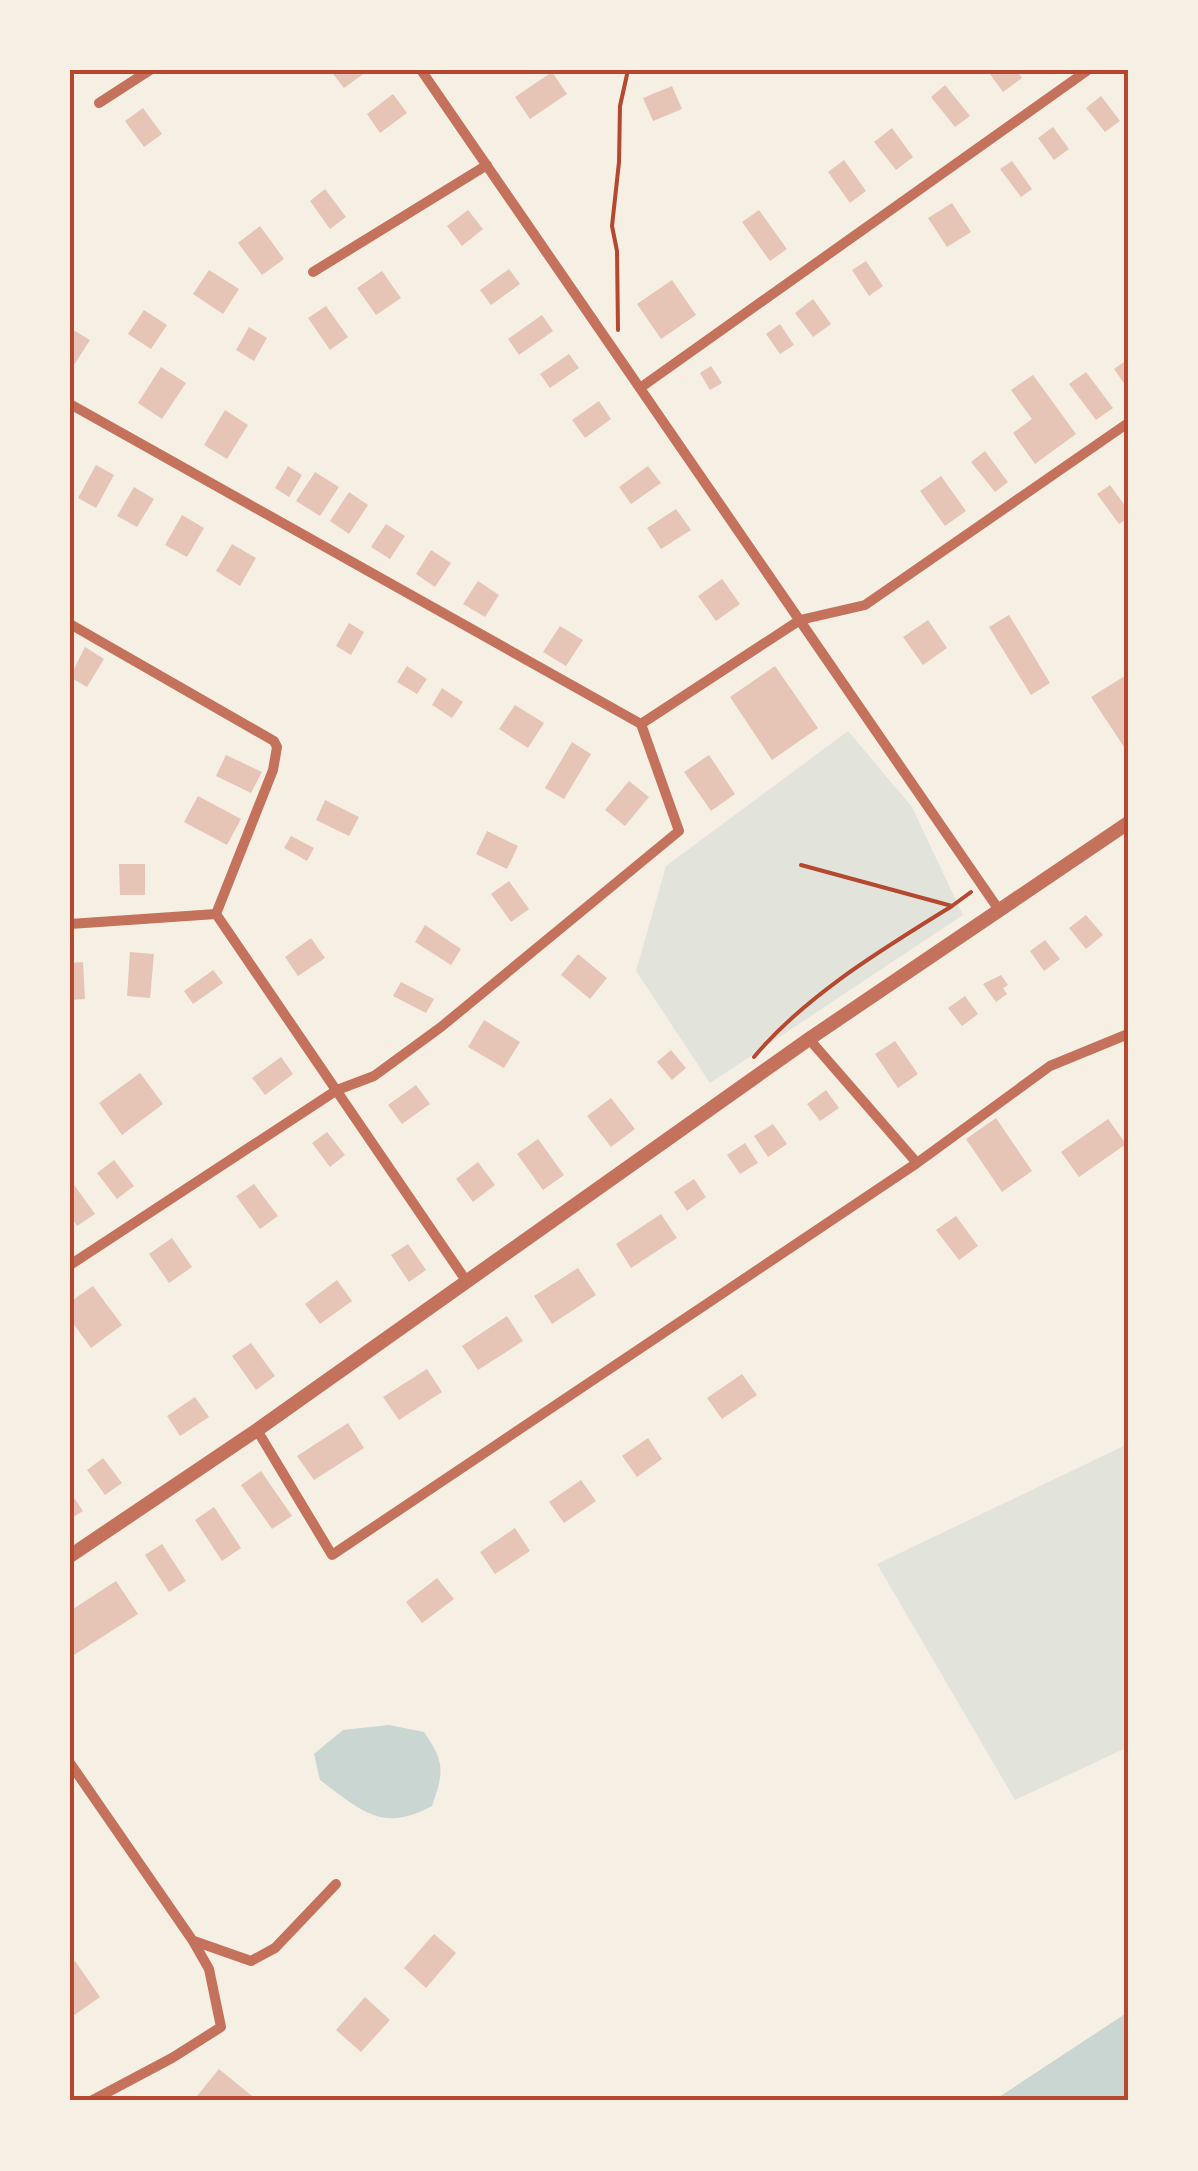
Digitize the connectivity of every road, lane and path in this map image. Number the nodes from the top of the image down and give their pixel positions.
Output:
1 (150, 70) edge
2 (421, 70) edge
3 (628, 70) edge
4 (1088, 70) edge
5 (99, 102) dead end
6 (487, 166) junction
7 (313, 272) dead end
8 (617, 354) junction
9 (640, 388) junction
10 (70, 404) edge
11 (1128, 422) edge
12 (800, 620) junction
13 (70, 624) edge
14 (641, 724) junction
15 (1128, 822) edge
16 (801, 866) dead end
17 (982, 882) junction
18 (952, 906) junction
19 (1000, 910) junction
20 (216, 914) junction
21 (70, 924) edge
22 (1128, 1034) edge
23 (809, 1039) junction
24 (751, 1062) dead end
25 (337, 1090) junction
26 (917, 1163) junction
27 (70, 1266) edge
28 (467, 1282) junction
29 (257, 1430) junction
30 (70, 1556) edge
31 (70, 1763) edge
32 (336, 1884) dead end
33 (193, 1941) junction
34 (91, 2101) edge

1 - 5 street
2 - 6 street
3 - 8 path
4 - 9 street
6 - 7 street
6 - 8 street
8 - 9 street
9 - 12 street
10 - 14 street
11 - 12 street
12 - 14 street
12 - 17 street
13 - 20 street
14 - 25 street
15 - 19 street
16 - 18 path
17 - 18 path
17 - 19 street
18 - 24 path
19 - 23 street
20 - 21 street
20 - 25 street
22 - 26 street
23 - 26 street
23 - 28 street
25 - 27 street
25 - 28 street
26 - 29 street
28 - 29 street
29 - 30 street
31 - 33 street
32 - 33 street
33 - 34 street

